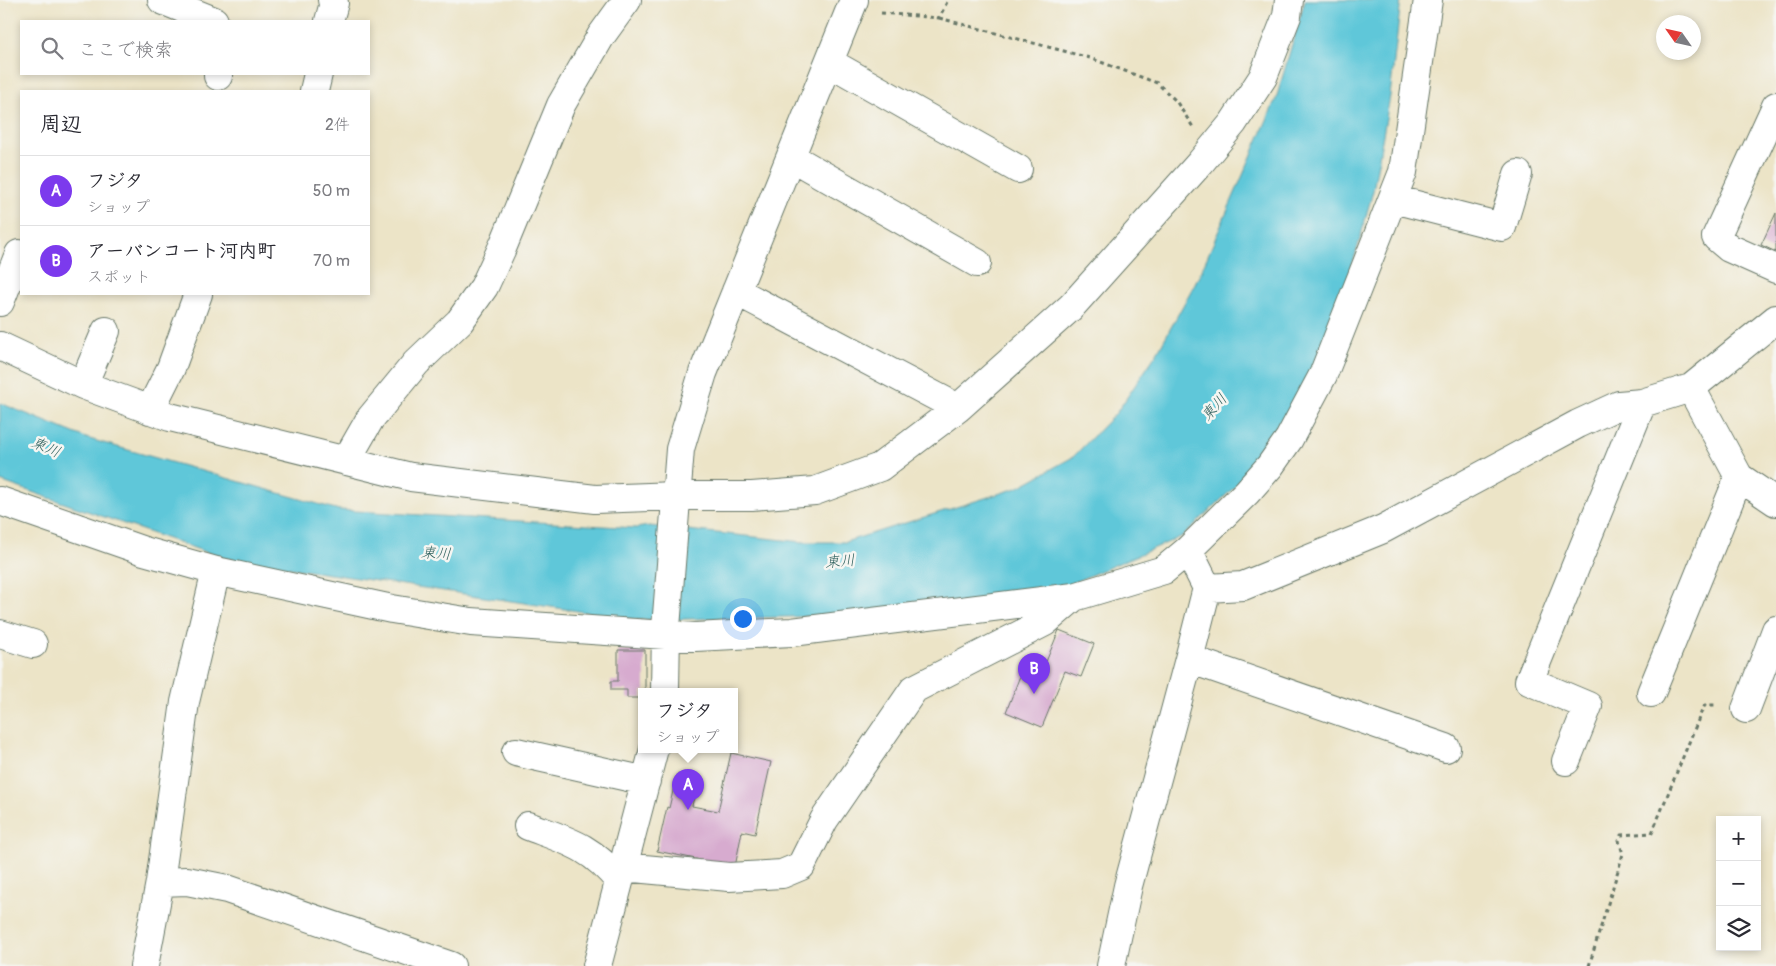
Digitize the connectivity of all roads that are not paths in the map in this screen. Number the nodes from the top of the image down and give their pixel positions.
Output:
1 (162, 0) edge
2 (332, 0) edge
3 (627, 0) edge
4 (1289, 0) edge
5 (1428, 0) edge
6 (852, 5) edge
7 (212, 20) edge
8 (329, 20) edge
9 (829, 62) junction
10 (318, 75) edge
11 (314, 90) edge
12 (1776, 106) edge
13 (791, 157) junction
14 (1018, 169) dead end
15 (1518, 174) dead end
16 (1393, 199) junction
17 (19, 254) dead end
18 (977, 263) dead end
19 (1776, 269) edge
20 (736, 291) junction
21 (198, 295) edge
22 (0, 302) edge
23 (1776, 319) edge
24 (106, 331) dead end
25 (1765, 340) edge
26 (0, 346) edge
27 (83, 385) junction
28 (1691, 388) junction
29 (1642, 403) junction
30 (958, 408) junction
31 (150, 410) junction
32 (346, 460) junction
33 (1739, 477) junction
34 (676, 497) junction
35 (0, 501) edge
36 (1776, 502) edge
37 (1188, 550) junction
38 (216, 571) junction
39 (1207, 588) junction
40 (1074, 597) junction
41 (1776, 630) edge
42 (666, 632) junction
43 (0, 634) edge
44 (33, 644) dead end
45 (1189, 659) junction
46 (665, 688) edge
47 (1650, 692) dead end
48 (1746, 709) road end
49 (1446, 748) dead end
50 (516, 752) dead end
51 (653, 753) edge
52 (1566, 761) dead end
53 (646, 781) junction
54 (528, 826) dead end
55 (621, 874) junction
56 (160, 882) junction
57 (144, 966) edge
58 (451, 966) edge
59 (597, 966) edge
60 (1111, 966) edge

1 - 7 street
2 - 8 street
3 - 32 street
4 - 30 street
5 - 16 street
6 - 9 street
9 - 13 street
9 - 14 street
10 - 11 street
12 - 19 street
13 - 18 street
13 - 20 street
15 - 16 street
16 - 37 street
17 - 22 street
20 - 30 street
20 - 34 street
21 - 31 street
23 - 25 street
24 - 27 street
25 - 28 street
26 - 27 street
27 - 31 street
28 - 29 street
28 - 33 street
29 - 39 street
29 - 52 street
30 - 34 street
31 - 32 street
32 - 34 street
33 - 36 street
33 - 47 street
34 - 42 street
35 - 38 street
37 - 39 street
37 - 40 street
38 - 42 street
38 - 56 street
39 - 45 street
40 - 42 street
40 - 55 street
41 - 48 street
42 - 46 street
43 - 44 street
45 - 49 street
45 - 60 street
50 - 53 street
51 - 53 street
53 - 55 street
54 - 55 street
55 - 59 street
56 - 57 street
56 - 58 street

